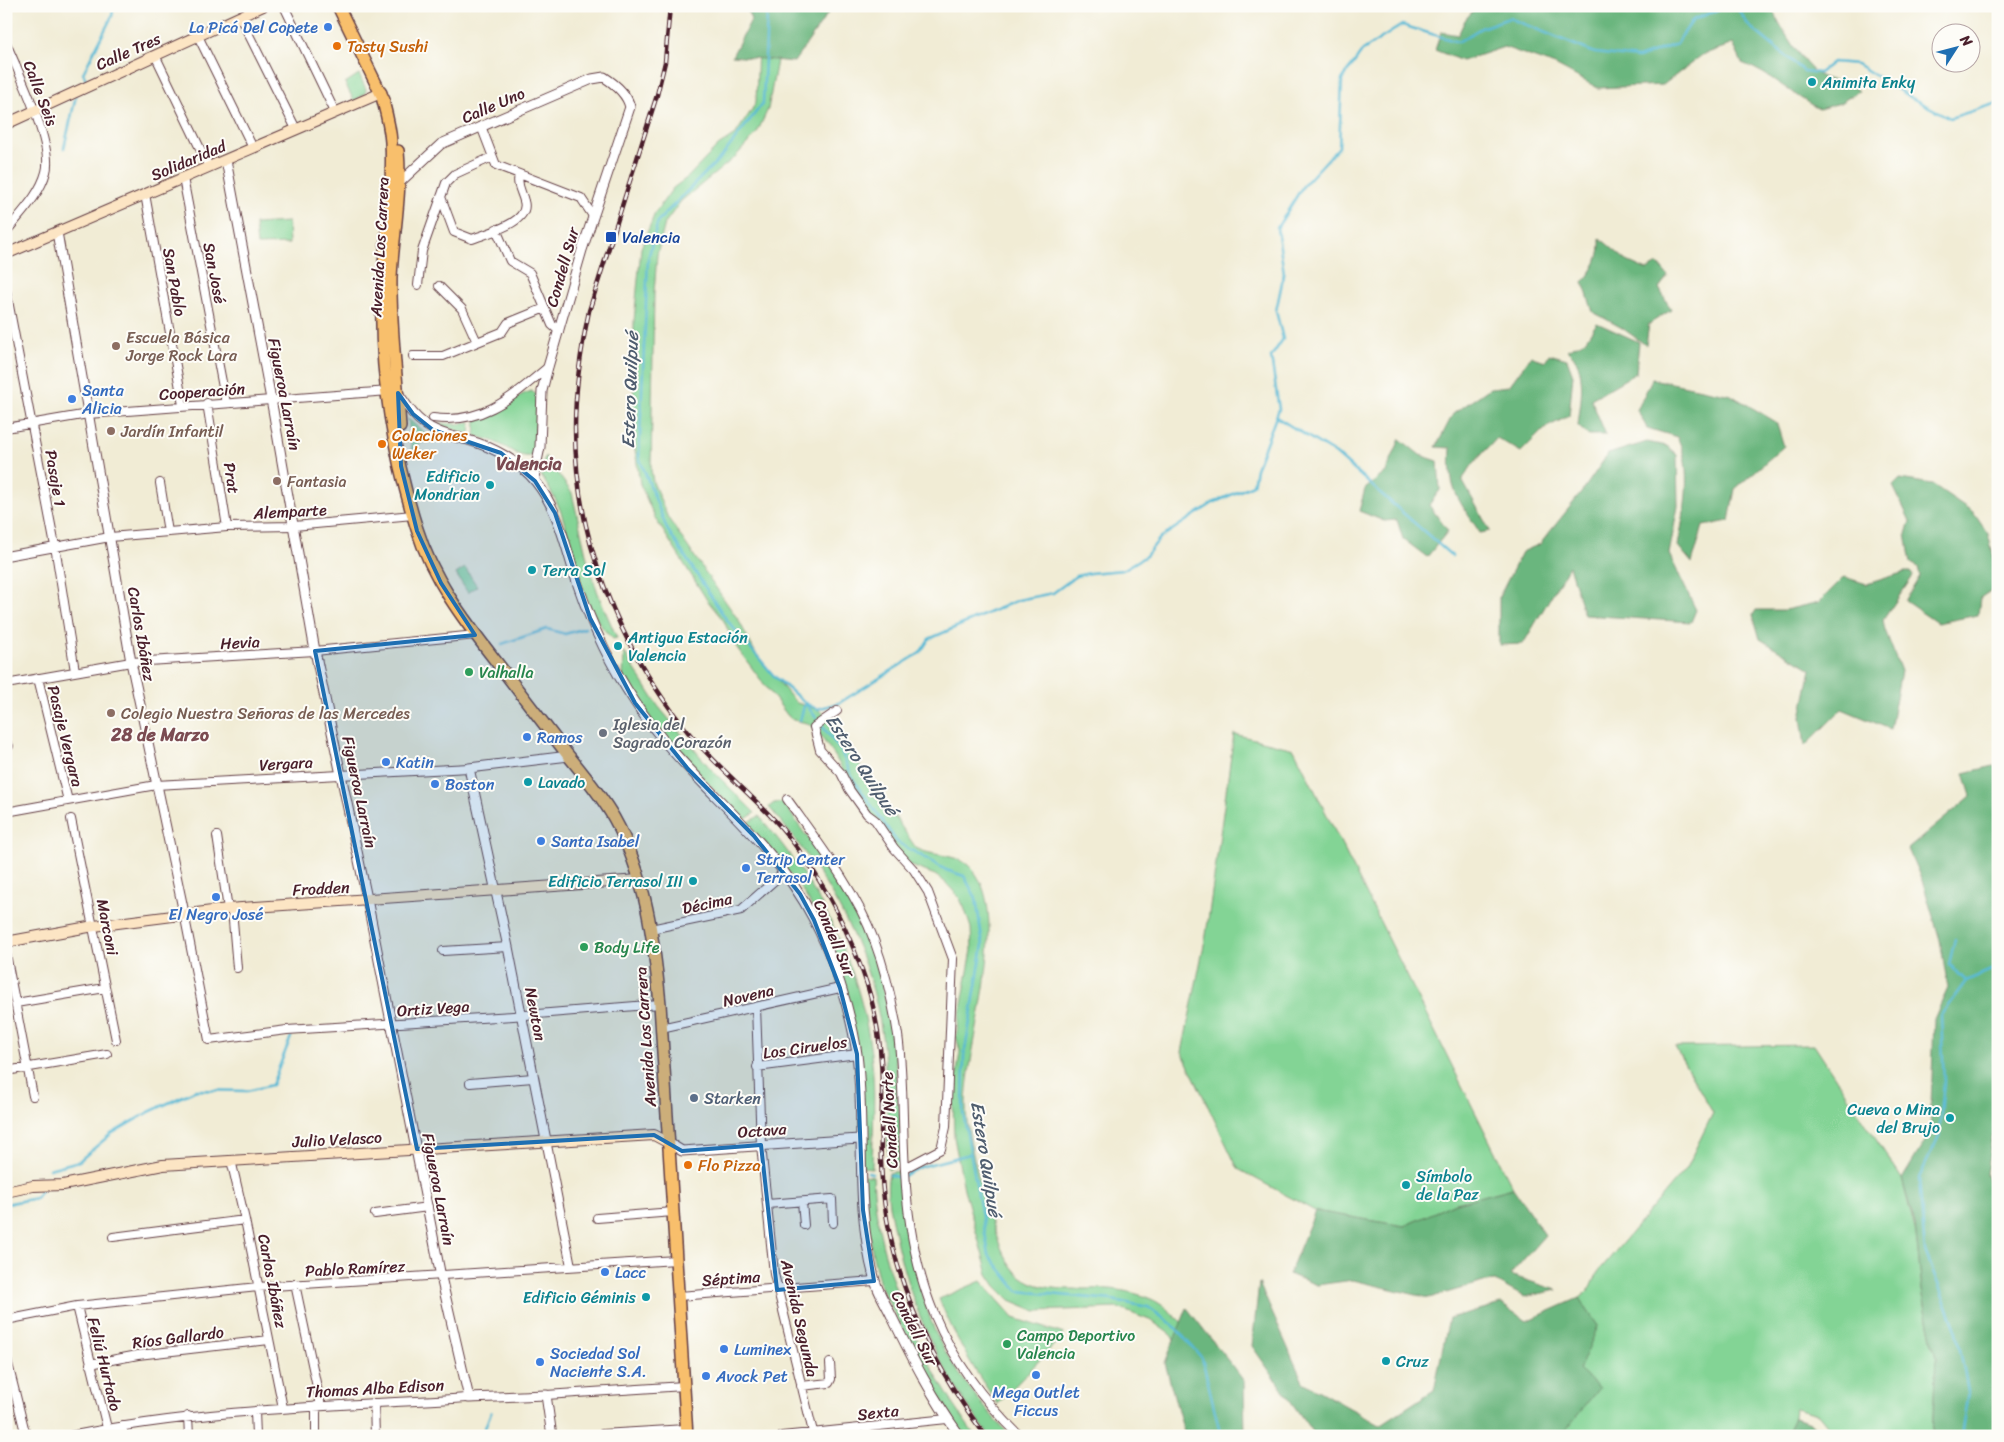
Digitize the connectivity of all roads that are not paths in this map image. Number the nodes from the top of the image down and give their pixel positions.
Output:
1 (263, 6) edge
2 (284, 6) edge
3 (338, 6) edge
4 (240, 17) junction
5 (198, 36) junction
6 (6, 43) edge
7 (155, 55) junction
8 (621, 90) joint
9 (381, 93) junction
10 (33, 111) junction
11 (335, 112) junction
12 (6, 124) edge
13 (480, 126) junction
14 (296, 129) junction
15 (253, 148) junction
16 (492, 157) junction
17 (226, 160) junction
18 (209, 167) junction
19 (519, 175) junction
20 (184, 178) junction
21 (394, 189) junction
22 (145, 194) junction
23 (441, 197) junction
24 (593, 216) junction
25 (496, 230) junction
26 (6, 232) edge
27 (57, 232) junction
28 (6, 254) edge
29 (418, 285) dead end
30 (439, 286) dead end
31 (6, 290) edge
32 (545, 308) junction
33 (559, 331) junction
34 (477, 342) junction
35 (413, 356) dead end
36 (548, 367) junction
37 (528, 383) junction
38 (394, 390) junction
39 (542, 391) junction
40 (272, 400) junction
41 (207, 403) junction
42 (226, 403) junction
43 (183, 405) junction
44 (88, 414) junction
45 (433, 418) dead end
46 (32, 424) junction
47 (6, 428) edge
48 (537, 458) junction
49 (513, 461) junction
50 (535, 481) junction
51 (160, 483) dead end
52 (413, 515) junction
53 (294, 526) junction
54 (227, 527) junction
55 (168, 532) junction
56 (110, 537) junction
57 (55, 546) junction
58 (6, 556) edge
59 (476, 635) junction
60 (315, 651) junction
61 (131, 662) junction
62 (75, 671) junction
63 (6, 672) edge
64 (38, 678) junction
65 (7, 684) edge
66 (837, 711) dead end
67 (569, 756) junction
68 (469, 768) junction
69 (341, 774) junction
70 (156, 785) junction
71 (787, 799) dead end
72 (68, 801) junction
73 (6, 812) edge
74 (71, 819) dead end
75 (217, 836) dead end
76 (784, 872) junction
77 (639, 880) junction
78 (495, 890) junction
79 (367, 901) junction
80 (230, 909) junction
81 (184, 913) junction
82 (94, 926) junction
83 (651, 929) junction
84 (6, 942) edge
85 (508, 947) junction
86 (443, 951) dead end
87 (6, 954) edge
88 (237, 968) dead end
89 (105, 988) junction
90 (840, 988) junction
91 (16, 1003) junction
92 (660, 1004) junction
93 (756, 1007) junction
94 (521, 1016) junction
95 (392, 1024) junction
96 (661, 1028) junction
97 (116, 1040) dead end
98 (209, 1040) joint
99 (107, 1054) dead end
100 (856, 1054) junction
101 (757, 1067) junction
102 (28, 1068) junction
103 (6, 1071) edge
104 (533, 1078) junction
105 (470, 1083) dead end
106 (33, 1096) dead end
107 (859, 1139) junction
108 (546, 1140) junction
109 (669, 1143) junction
110 (761, 1145) junction
111 (417, 1149) junction
112 (231, 1160) junction
113 (905, 1168) junction
114 (6, 1192) edge
115 (802, 1202) junction
116 (767, 1204) junction
117 (428, 1207) junction
118 (673, 1212) junction
119 (375, 1214) dead end
120 (597, 1218) dead end
121 (246, 1220) junction
122 (833, 1223) dead end
123 (804, 1225) dead end
124 (113, 1237) dead end
125 (676, 1260) junction
126 (571, 1266) junction
127 (441, 1277) junction
128 (874, 1281) junction
129 (295, 1284) junction
130 (258, 1287) junction
131 (777, 1290) junction
132 (679, 1296) junction
133 (77, 1306) junction
134 (6, 1320) edge
135 (269, 1340) junction
136 (6, 1356) edge
137 (830, 1363) dead end
138 (90, 1364) junction
139 (684, 1386) junction
140 (801, 1386) junction
141 (546, 1395) junction
142 (468, 1398) junction
143 (374, 1403) junction
144 (319, 1406) junction
145 (283, 1408) junction
146 (255, 1411) junction
147 (188, 1416) junction
148 (947, 1419) junction
149 (123, 1426) junction
150 (107, 1428) junction
151 (687, 1433) edge
152 (602, 1434) dead end
153 (813, 1434) edge
154 (26, 1436) edge
155 (70, 1436) edge
156 (123, 1436) edge
157 (189, 1436) edge
158 (256, 1436) edge
159 (316, 1436) edge
160 (375, 1436) edge
161 (552, 1436) edge
162 (782, 1436) edge
163 (960, 1436) edge
164 (1020, 1436) edge

1 - 4 main road, Calle Tres
2 - 11 street
3 - 9 main road, Avenida Los Carrera
4 - 5 main road, Calle Tres
4 - 14 street
5 - 7 main road, Calle Tres
5 - 15 street
6 - 10 street, Calle Seis
7 - 10 main road, Calle Tres
7 - 18 street
8 - 13 street, Calle Uno
8 - 24 street, Condell Sur
9 - 11 main road, Solidaridad
9 - 21 main road, Avenida Los Carrera
10 - 12 main road, Calle Tres
10 - 26 street, Calle Seis
11 - 14 main road, Solidaridad
13 - 16 street
13 - 21 street, Calle Uno
14 - 15 main road, Solidaridad
15 - 17 main road, Solidaridad
16 - 19 street
16 - 23 street
17 - 18 main road, Solidaridad
17 - 40 street, Figueroa Larraín
18 - 20 main road, Solidaridad
19 - 24 street
19 - 25 street
20 - 22 main road, Solidaridad
20 - 42 street, San José
21 - 38 main road, Avenida Los Carrera
22 - 27 main road, Solidaridad
22 - 43 street, San Pablo
23 - 25 street
23 - 29 street
24 - 33 street, Condell Sur
25 - 32 street
27 - 28 main road, Solidaridad
27 - 44 street, Carlos Ibáñez
30 - 34 street
31 - 46 street, Pasaje 1
32 - 33 street
32 - 34 street
33 - 36 street, Condell Sur
34 - 35 street
36 - 37 street
36 - 39 street, Condell Sur
37 - 39 street
37 - 45 street
38 - 40 street, Cooperación
38 - 49 street, Condell Sur
38 - 52 main road, Avenida Los Carrera
39 - 48 street, Condell Sur
40 - 42 street, Cooperación
40 - 53 street, Figueroa Larraín
41 - 42 street, Cooperación
41 - 43 street, Cooperación
41 - 54 street, Prat
43 - 44 street, Cooperación
44 - 46 street, Cooperación
44 - 56 street, Carlos Ibáñez
46 - 47 street, Cooperación
46 - 57 street, Pasaje 1
48 - 49 street
48 - 50 street, Condell Sur
49 - 50 street, Condell Sur
50 - 76 street, Condell Sur
51 - 55 street
52 - 53 street, Alemparte
52 - 59 main road, Avenida Los Carrera
53 - 54 street, Alemparte
53 - 60 street, Figueroa Larraín
54 - 55 street, Alemparte
55 - 56 street, Alemparte
56 - 57 street, Alemparte
56 - 61 street, Carlos Ibáñez
57 - 58 street, Alemparte
57 - 62 street, Pasaje 1
59 - 60 street, Hevia
59 - 67 main road, Avenida Los Carrera
60 - 61 street, Hevia
60 - 69 street, Figueroa Larraín
61 - 62 street, Hevia
61 - 70 street, Carlos Ibáñez
62 - 64 street, Hevia
63 - 65 street
64 - 65 street, Hevia
64 - 72 street, Pasaje Vergara
66 - 113 street
67 - 68 street, Vergara
67 - 77 main road, Avenida Los Carrera
68 - 69 street, Vergara
68 - 78 street, Newton
69 - 70 street, Vergara
69 - 79 street, Figueroa Larraín
70 - 72 street, Vergara
70 - 81 street, Carlos Ibáñez
71 - 113 street, Condell Norte
72 - 73 street, Vergara
74 - 82 street, Marconi
75 - 80 street
76 - 83 street, Décima
76 - 90 street, Condell Sur
77 - 78 main road, Frodden
77 - 83 main road, Avenida Los Carrera
78 - 79 main road, Frodden
78 - 85 street, Newton
79 - 80 main road, Frodden
79 - 95 street, Figueroa Larraín
80 - 81 main road, Frodden
80 - 88 street
81 - 82 main road, Frodden
81 - 98 street, Carlos Ibáñez
82 - 84 main road, Frodden
82 - 89 street, Marconi
83 - 92 main road, Avenida Los Carrera
85 - 86 street
85 - 94 street, Newton
87 - 91 street
89 - 91 street
89 - 97 street, Marconi
90 - 93 street, Novena
90 - 100 street, Condell Sur
91 - 102 street
92 - 94 street, Ortiz Vega
92 - 96 main road, Avenida Los Carrera
93 - 96 street, Novena
93 - 101 street, Avenida Segunda
94 - 95 street, Ortiz Vega
94 - 104 street, Newton
95 - 98 street, Ortiz Vega
95 - 111 street, Figueroa Larraín
96 - 109 main road, Avenida Los Carrera
99 - 102 street
100 - 101 street, Los Ciruelos
100 - 107 street, Condell Sur
101 - 110 street, Avenida Segunda
102 - 103 street
102 - 106 street
104 - 105 street
104 - 108 street, Newton
107 - 110 street, Octava
107 - 128 street, Condell Sur
108 - 109 main road, Julio Velasco
108 - 111 main road, Julio Velasco
108 - 126 street, Newton
109 - 110 street, Octava
109 - 118 main road, Avenida Los Carrera
110 - 116 street, Avenida Segunda
111 - 112 main road, Julio Velasco
111 - 117 street, Figueroa Larraín
112 - 114 main road, Julio Velasco
112 - 121 street, Carlos Ibáñez
113 - 164 street, Condell Norte
115 - 116 street
115 - 122 street
115 - 123 street
116 - 131 street, Avenida Segunda
117 - 119 street
117 - 127 street, Figueroa Larraín
118 - 120 street
118 - 125 main road, Avenida Los Carrera
121 - 124 street
121 - 130 street, Carlos Ibáñez
125 - 126 street, Pablo Ramírez
125 - 132 main road, Avenida Los Carrera
126 - 127 street, Pablo Ramírez
127 - 129 street, Pablo Ramírez
127 - 142 street, Figueroa Larraín
128 - 131 street, Séptima
128 - 148 street, Condell Sur
129 - 130 street, Pablo Ramírez
129 - 144 street
130 - 133 street, Pablo Ramírez
130 - 135 street, Carlos Ibáñez
131 - 132 street, Séptima
131 - 140 street, Avenida Segunda
132 - 139 main road, Avenida Los Carrera
133 - 134 street, Pablo Ramírez
133 - 138 street, Feliú Hurtado
135 - 138 street, Ríos Gallardo
135 - 145 street, Carlos Ibáñez
136 - 154 street
137 - 140 street
138 - 150 street, Feliú Hurtado
139 - 141 street, Thomas Alba Edison
139 - 151 main road, Avenida Los Carrera
140 - 153 street, Avenida Segunda
141 - 142 street, Thomas Alba Edison
141 - 161 street
142 - 143 street, Thomas Alba Edison
143 - 144 street, Thomas Alba Edison
143 - 160 street
144 - 145 street, Thomas Alba Edison
144 - 159 street
145 - 146 street, Thomas Alba Edison
146 - 147 street, Thomas Alba Edison
146 - 158 street
147 - 149 street, Thomas Alba Edison
147 - 157 street
148 - 153 street, Sexta
148 - 163 street, Condell Sur
149 - 150 street, Thomas Alba Edison
149 - 156 street
150 - 155 street, Thomas Alba Edison
151 - 152 street
153 - 162 street, Sexta

